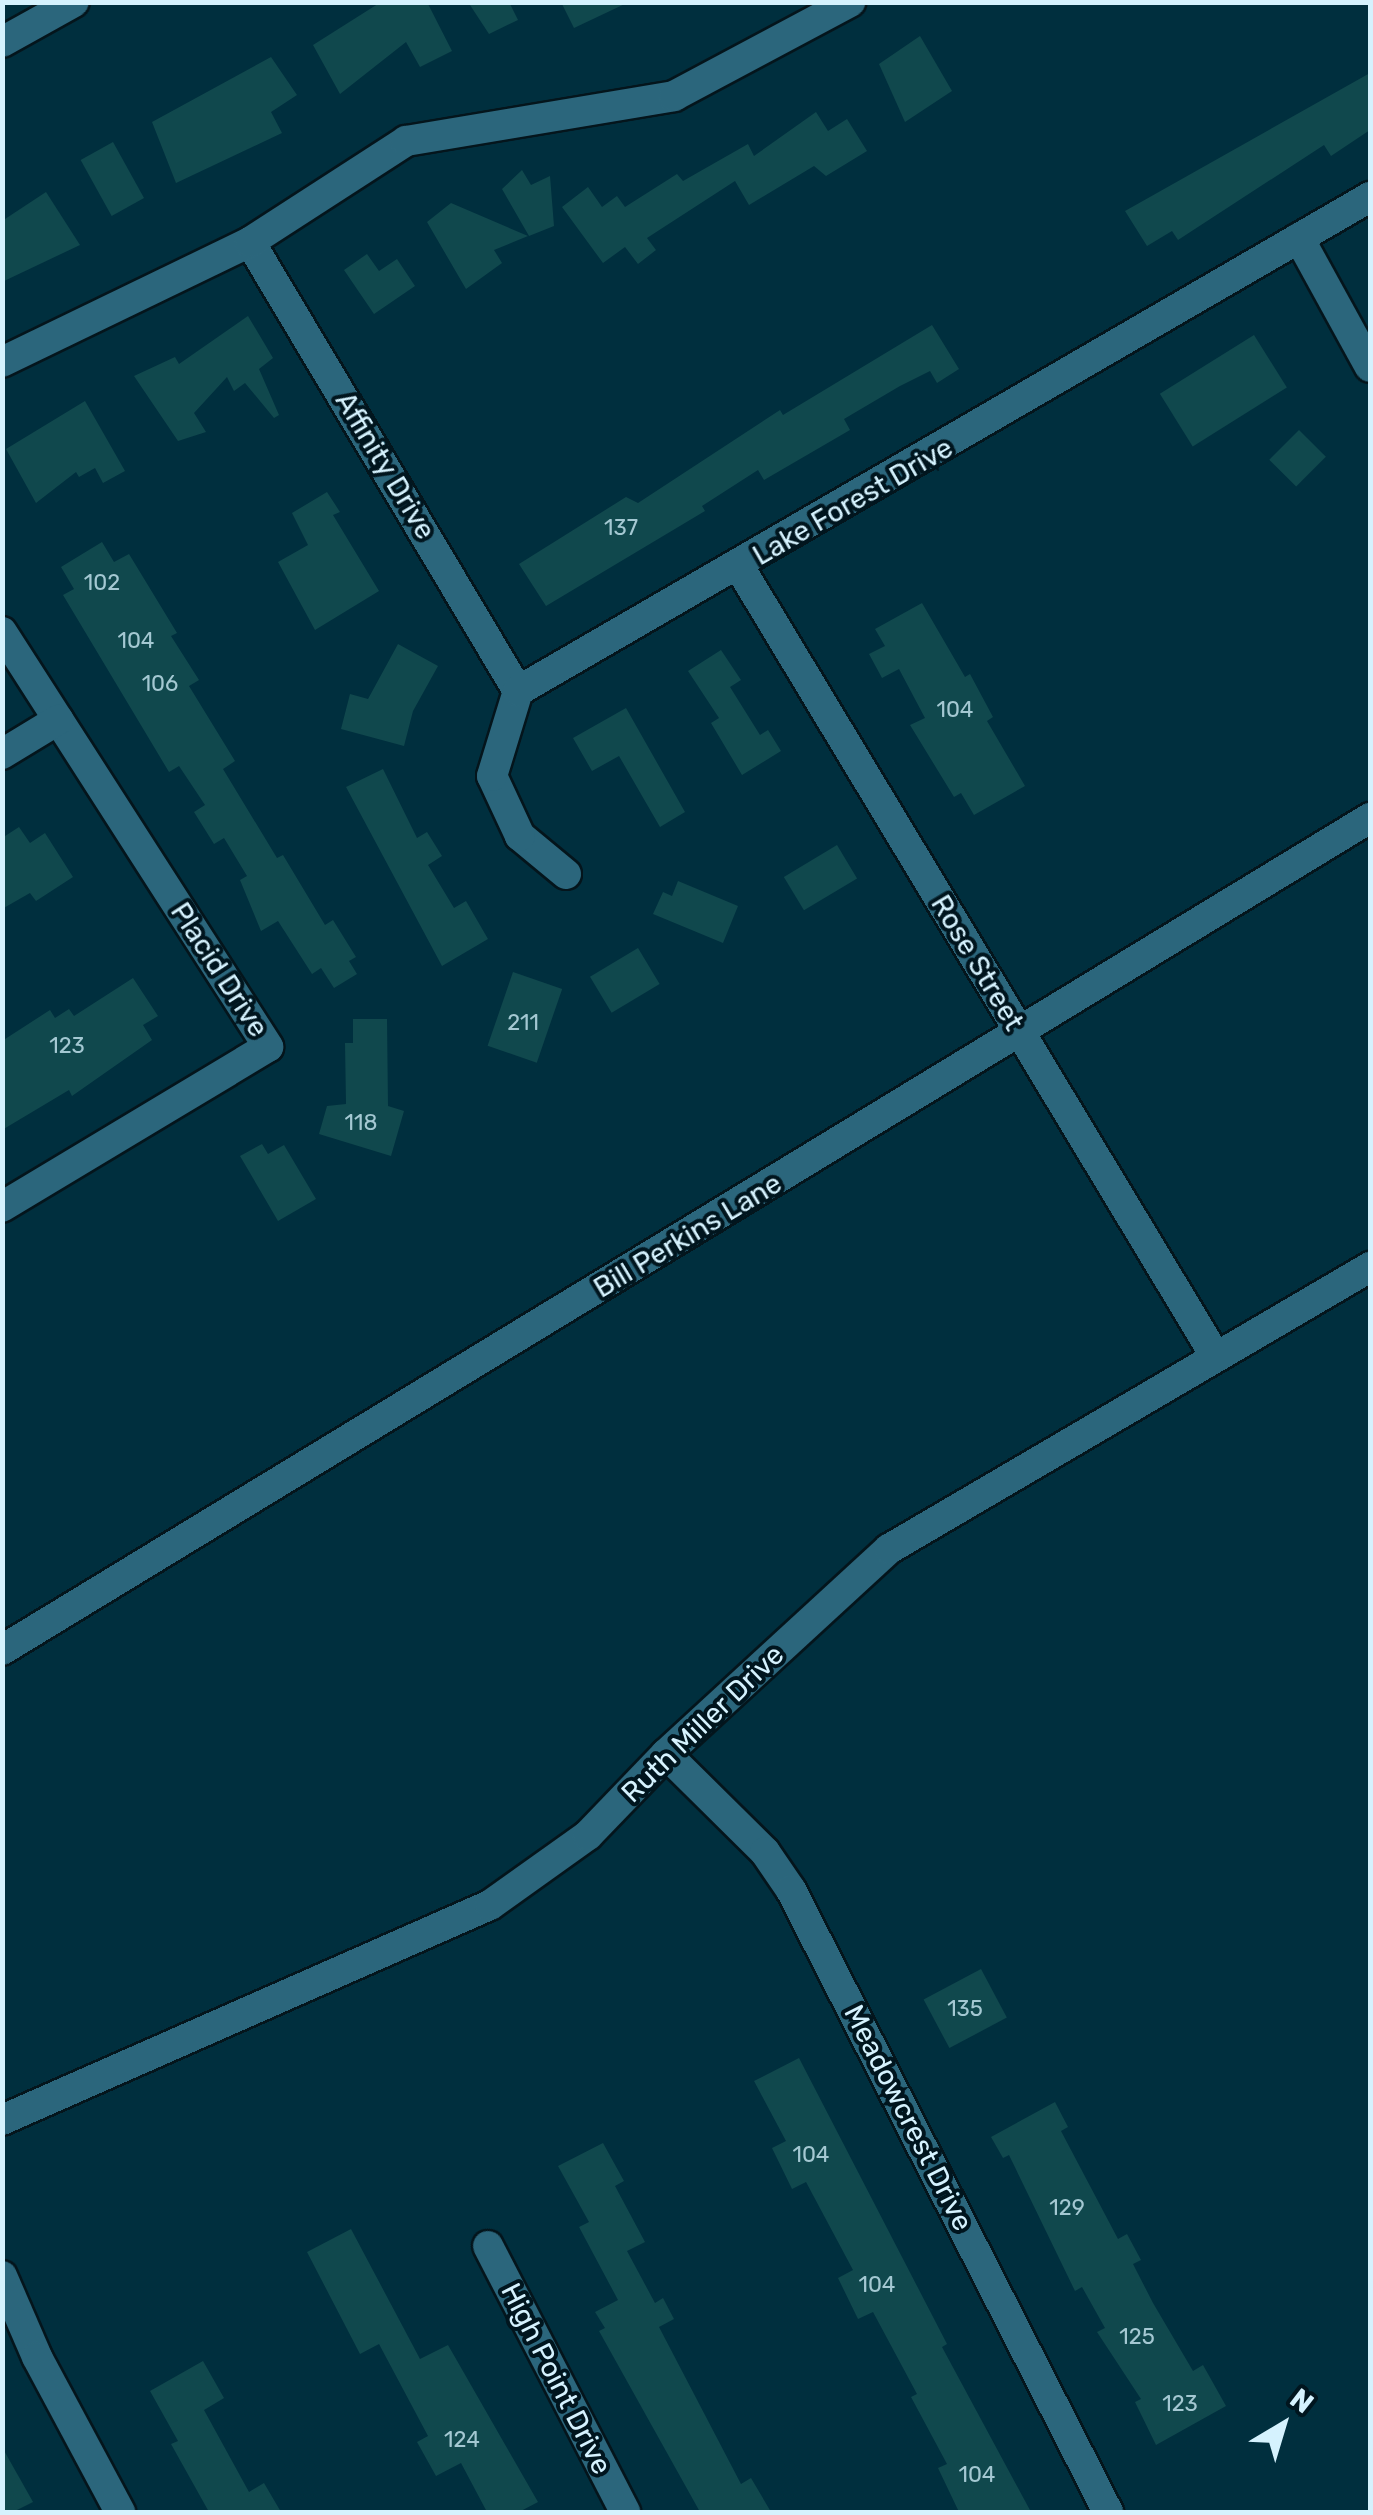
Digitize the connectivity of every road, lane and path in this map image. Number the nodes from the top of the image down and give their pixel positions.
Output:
1 (74, 2) edge
2 (850, 2) edge
3 (2, 42) edge
4 (1370, 197) edge
5 (1299, 238) junction
6 (250, 242) junction
7 (2, 362) edge
8 (1370, 367) edge
9 (740, 568) junction
10 (2, 632) edge
11 (518, 691) junction
12 (58, 720) junction
13 (2, 754) edge
14 (1370, 818) edge
15 (566, 874) dead end
16 (1020, 1035) junction
17 (2, 1206) edge
18 (1370, 1267) edge
19 (1216, 1357) junction
20 (2, 1650) edge
21 (666, 1754) junction
22 (2, 2120) edge
23 (488, 2246) dead end
24 (2, 2276) edge
25 (120, 2512) edge
26 (625, 2512) edge
27 (1108, 2512) edge

1 - 3 street
2 - 6 street
4 - 5 street, Lake Forest Drive
5 - 8 street
5 - 9 street, Lake Forest Drive
6 - 7 street
6 - 11 street, Affinity Drive
9 - 11 street, Lake Forest Drive
9 - 16 street, Rose Street
10 - 12 street, Placid Drive
11 - 15 street
12 - 13 street
12 - 17 street, Placid Drive
14 - 16 street, Bill Perkins Lane
16 - 19 street, Rose Street
16 - 20 street, Bill Perkins Lane
18 - 19 street, Ruth Miller Drive
19 - 21 street, Ruth Miller Drive
21 - 22 street, Ruth Miller Drive
21 - 27 street, Meadowcrest Drive
23 - 26 street, High Point Drive
24 - 25 street

